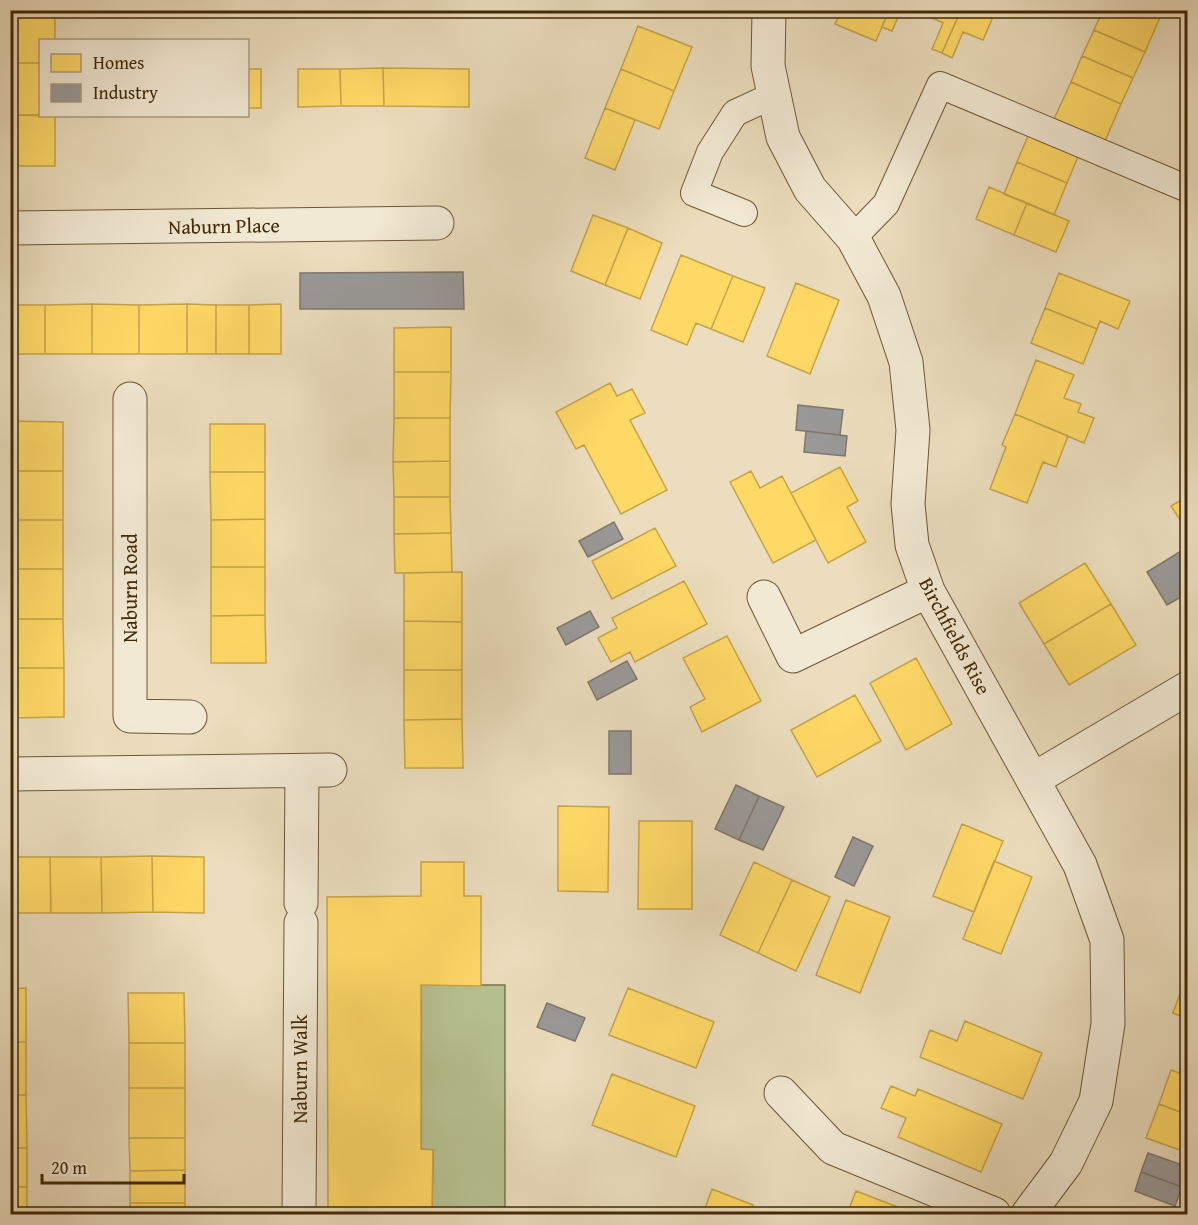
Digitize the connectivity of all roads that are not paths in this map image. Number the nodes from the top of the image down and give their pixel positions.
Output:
1 (769, 10) edge
2 (774, 95) junction
3 (1188, 189) edge
4 (744, 213) dead end
5 (437, 223) dead end
6 (10, 228) edge
7 (853, 238) junction
8 (130, 399) dead end
9 (928, 591) junction
10 (764, 597) dead end
11 (1188, 688) edge
12 (190, 717) dead end
13 (10, 774) edge
14 (1034, 779) junction
15 (781, 1093) dead end
16 (299, 1215) edge
17 (994, 1215) edge
18 (1028, 1215) edge

1 - 2 street, Birchfields Rise
2 - 4 lane
2 - 7 street, Birchfields Rise
3 - 7 lane
5 - 6 street, Naburn Place
7 - 9 street, Birchfields Rise
8 - 12 street, Naburn Road
9 - 10 street
9 - 14 street, Birchfields Rise
11 - 14 street
13 - 16 street, Naburn Walk
14 - 18 street, Birchfields Rise
15 - 17 street

